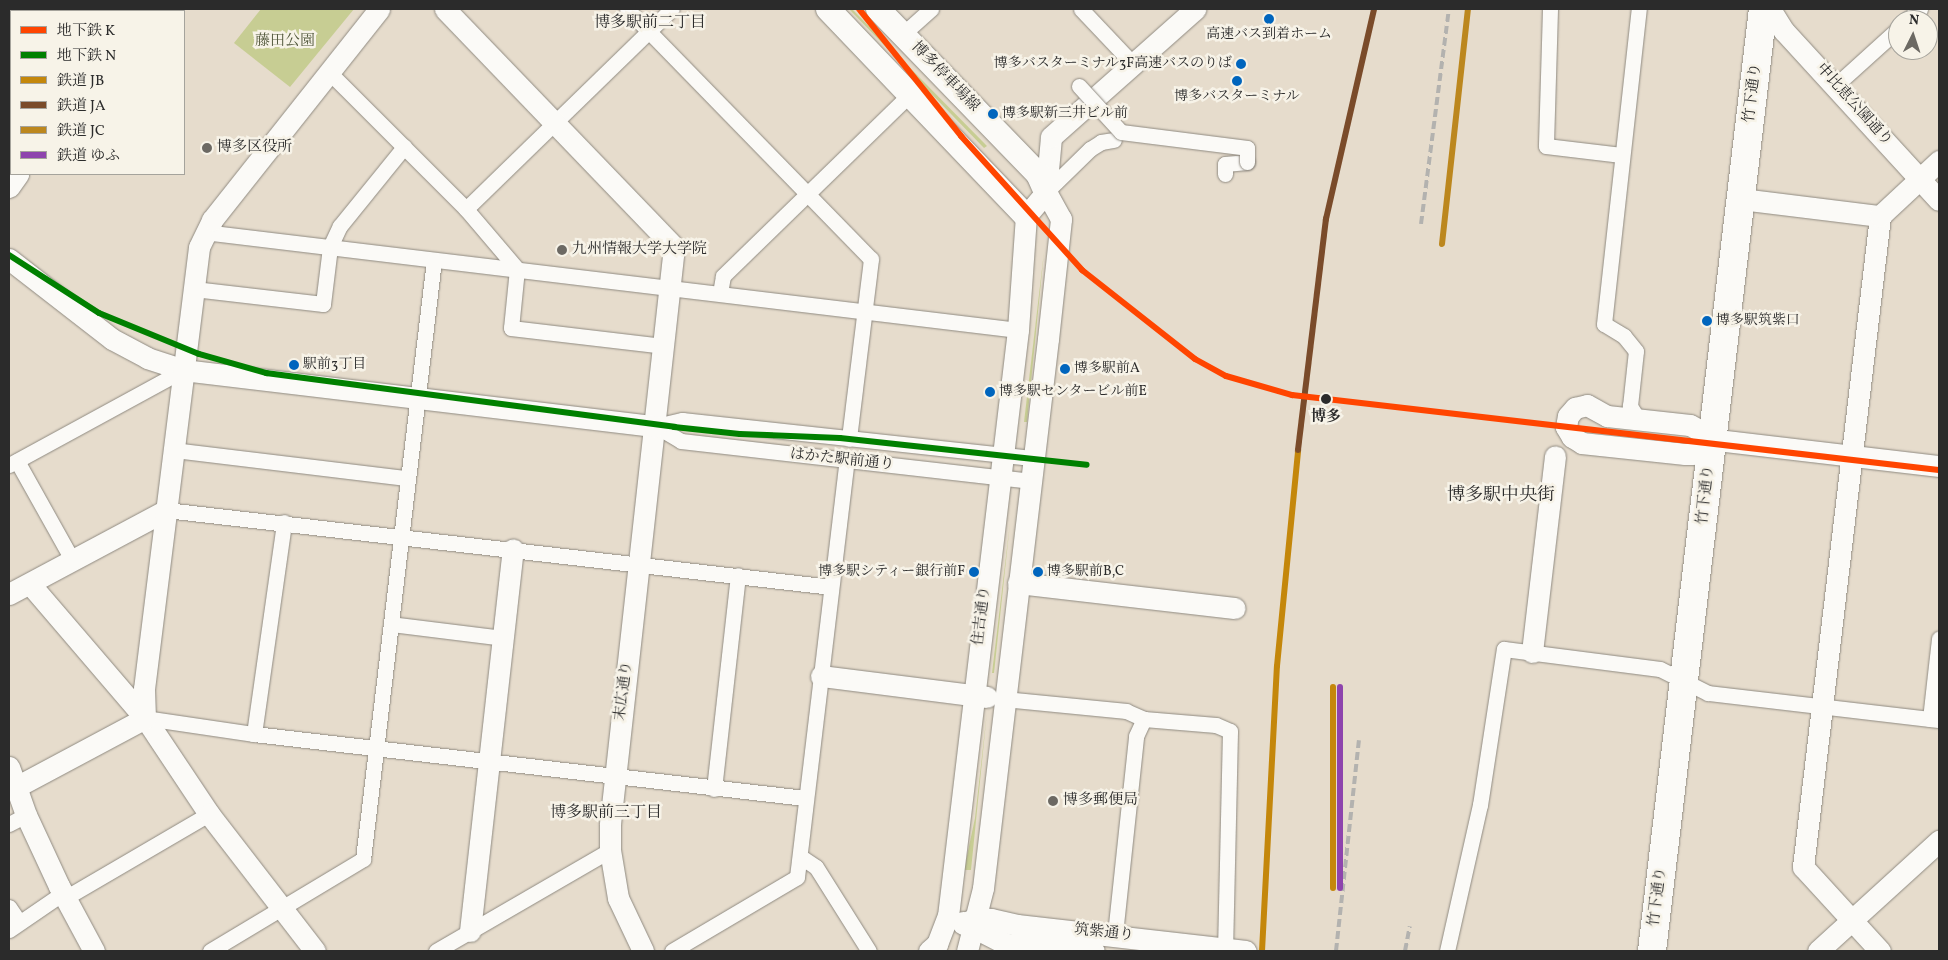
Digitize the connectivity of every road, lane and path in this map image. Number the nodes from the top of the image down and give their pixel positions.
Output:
1 (379, 9) edge
2 (445, 9) edge
3 (627, 9) edge
4 (672, 9) edge
5 (828, 9) edge
6 (878, 9) edge
7 (931, 9) edge
8 (1081, 9) edge
9 (1195, 9) edge
10 (1550, 9) edge
11 (1639, 9) edge
12 (1763, 9) edge
13 (1770, 9) edge
14 (649, 31) junction
15 (903, 34) junction
16 (1888, 37) edge
17 (1133, 64) junction
18 (330, 73) junction
19 (1836, 85) junction
20 (1079, 86) dead end
21 (911, 93) junction
22 (555, 122) junction
23 (1118, 141) junction
24 (404, 147) junction
25 (1621, 155) junction
26 (1939, 161) edge
27 (1225, 174) dead end
28 (17, 175) edge
29 (1920, 179) junction
30 (9, 187) edge
31 (1046, 192) junction
32 (807, 194) junction
33 (1741, 199) junction
34 (1939, 200) edge
35 (466, 209) junction
36 (1026, 216) junction
37 (1880, 216) junction
38 (204, 232) junction
39 (330, 247) junction
40 (9, 259) edge
41 (434, 260) junction
42 (517, 269) junction
43 (672, 288) junction
44 (194, 289) junction
45 (720, 293) junction
46 (865, 310) junction
47 (1018, 330) junction
48 (665, 346) junction
49 (183, 370) junction
50 (418, 399) junction
51 (1638, 420) junction
52 (656, 426) junction
53 (849, 439) junction
54 (1711, 439) junction
55 (174, 450) junction
56 (1852, 455) junction
57 (1003, 456) junction
58 (1555, 456) dead end
59 (1034, 458) junction
60 (846, 460) junction
61 (13, 463) edge
62 (1939, 466) edge
63 (408, 478) junction
64 (1001, 478) junction
65 (1032, 482) junction
66 (166, 510) junction
67 (284, 522) junction
68 (401, 536) junction
69 (513, 549) junction
70 (73, 561) junction
71 (640, 563) junction
72 (738, 575) junction
73 (1018, 583) junction
74 (30, 584) junction
75 (831, 586) junction
76 (9, 594) edge
77 (1235, 608) dead end
78 (391, 624) junction
79 (503, 638) junction
80 (1939, 638) edge
81 (1532, 652) junction
82 (821, 676) junction
83 (1683, 680) junction
84 (973, 696) junction
85 (1004, 699) junction
86 (1822, 706) junction
87 (145, 718) junction
88 (1144, 719) junction
89 (1935, 719) edge
90 (254, 734) junction
91 (376, 748) junction
92 (489, 762) junction
93 (9, 767) edge
94 (614, 776) junction
95 (16, 787) junction
96 (714, 789) junction
97 (806, 798) junction
98 (209, 814) junction
99 (17, 819) edge
100 (1939, 841) edge
101 (610, 850) junction
102 (801, 857) junction
103 (951, 888) junction
104 (983, 888) junction
105 (64, 896) junction
106 (9, 906) edge
107 (284, 908) junction
108 (1852, 921) junction
109 (971, 923) junction
110 (1007, 923) junction
111 (14, 926) edge
112 (470, 931) junction
113 (1115, 934) junction
114 (1006, 944) junction
115 (933, 948) edge
116 (1057, 949) edge
117 (1232, 950) edge
118 (94, 951) edge
119 (210, 951) edge
120 (315, 951) edge
121 (436, 951) edge
122 (643, 951) edge
123 (672, 951) edge
124 (869, 951) edge
125 (967, 951) edge
126 (983, 951) edge
127 (1094, 951) edge
128 (1447, 951) edge
129 (1652, 951) edge
130 (1818, 951) edge
131 (1880, 951) edge

1 - 18 street
2 - 22 street, 末広通り
3 - 14 street
4 - 14 street
5 - 21 main road
6 - 15 main road, 博多停車場線
7 - 15 street
8 - 17 street
9 - 17 street
10 - 25 street
11 - 25 street
12 - 33 highway, 竹下通り
13 - 19 street, 中比恵公園通り
14 - 22 street
14 - 32 street
15 - 31 main road, 博多停車場線
16 - 19 street
17 - 31 street
18 - 24 street
18 - 38 street
19 - 29 street, 中比恵公園通り
20 - 23 street, bridge
21 - 32 street
21 - 36 main road
22 - 35 street
22 - 43 street, 末広通り
23 - 27 street, bridge
23 - 31 street
24 - 35 street
24 - 39 street
25 - 51 street
26 - 29 street
28 - 30 street
29 - 34 street, 中比恵公園通り
29 - 37 street
31 - 36 street
31 - 59 street, 住吉通り
32 - 45 street
32 - 46 street
33 - 37 street
33 - 54 highway, 竹下通り
35 - 42 street
36 - 47 street, 住吉通り
37 - 56 street
38 - 39 street
38 - 44 street
39 - 41 street
39 - 44 street
40 - 49 street, はかた駅前通り
41 - 42 street
41 - 50 street
42 - 43 street
42 - 48 street
43 - 45 street
43 - 48 street, 末広通り
44 - 49 street
45 - 46 street
46 - 47 street
46 - 53 street
47 - 57 street, 住吉通り
48 - 52 street, 末広通り
49 - 50 street, はかた駅前通り
49 - 55 street
49 - 61 street
50 - 52 street, はかた駅前通り
50 - 63 street
51 - 54 street
51 - 54 street
52 - 53 street, はかた駅前通り
52 - 60 street, はかた駅前通り
52 - 71 street, 末広通り
53 - 57 street, はかた駅前通り
54 - 56 street
54 - 83 highway, 竹下通り
55 - 63 street
55 - 66 street
56 - 62 street
56 - 86 street
57 - 59 street, はかた駅前通り
57 - 64 street, 住吉通り
58 - 81 street
59 - 65 street, 住吉通り
60 - 64 street, はかた駅前通り
60 - 75 street
61 - 70 street
63 - 68 street
64 - 65 street, はかた駅前通り
64 - 84 street, 住吉通り
65 - 73 street, 住吉通り
66 - 67 street
66 - 70 street
66 - 87 street
67 - 68 street
67 - 90 street
68 - 69 street
68 - 78 street
69 - 71 street
69 - 79 street
70 - 74 street
71 - 72 street
71 - 94 street, 末広通り
72 - 75 street
72 - 96 street
73 - 77 street
73 - 85 street, 住吉通り
74 - 76 street
74 - 87 street
75 - 82 street
78 - 79 street
78 - 91 street
79 - 92 street
80 - 89 street
81 - 83 street
81 - 128 street
82 - 84 street
82 - 97 street
83 - 86 street
83 - 129 highway, 竹下通り
84 - 85 street
84 - 103 street, 住吉通り
85 - 88 street
85 - 104 street, 住吉通り
86 - 89 street
86 - 108 street
87 - 90 street
87 - 95 street
87 - 98 street
88 - 113 street
88 - 117 street
90 - 91 street
91 - 92 street
91 - 107 street
92 - 94 street
92 - 112 street
93 - 95 street
94 - 96 street
94 - 101 street, 末広通り
95 - 99 street
96 - 97 street
97 - 102 street
98 - 105 street
98 - 107 street
99 - 105 street
100 - 108 street
101 - 112 street
101 - 122 street, 末広通り
102 - 123 street
102 - 124 street
103 - 109 street
103 - 115 street, 住吉通り
104 - 109 street, 住吉通り
104 - 110 street
105 - 111 street
105 - 118 street
106 - 111 street
107 - 119 street
107 - 120 street
108 - 130 street
108 - 131 street
109 - 110 street, 筑紫通り
109 - 114 street, 筑紫通り
109 - 115 street
109 - 125 street, 住吉通り
110 - 113 street, 筑紫通り
112 - 121 street
113 - 117 street, 筑紫通り
114 - 116 street, 筑紫通り
114 - 126 street
116 - 127 street, 筑紫通り

